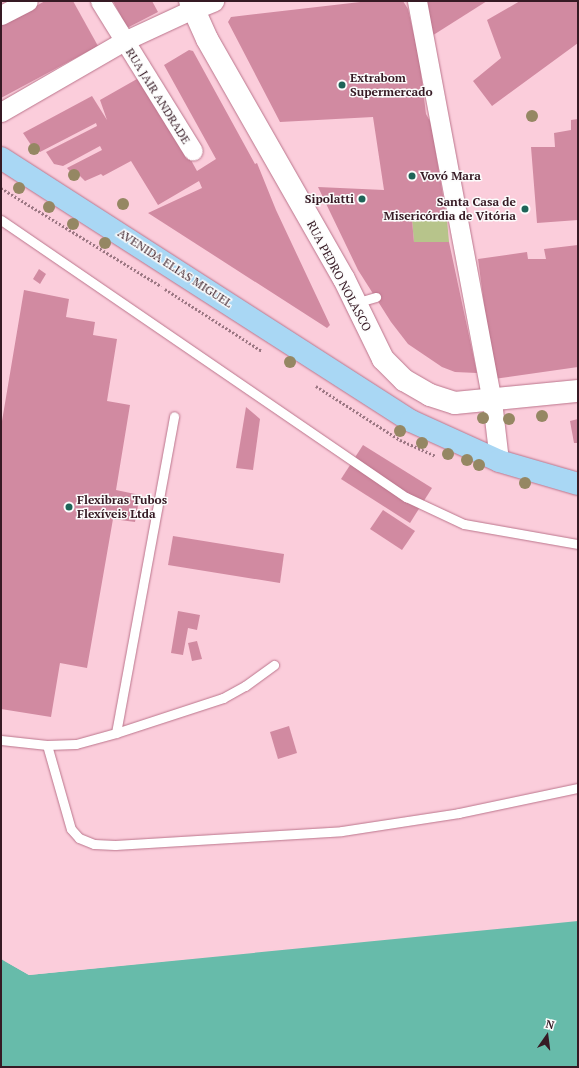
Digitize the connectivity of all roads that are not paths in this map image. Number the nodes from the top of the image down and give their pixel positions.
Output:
1 (28, 1) edge
2 (100, 1) edge
3 (213, 1) edge
4 (417, 1) edge
5 (191, 5) edge
6 (1, 15) edge
7 (124, 41) junction
8 (5, 108) edge
9 (193, 151) dead end
10 (1, 158) edge
11 (1, 220) edge
12 (376, 296) dead end
13 (355, 303) junction
14 (578, 391) edge
15 (492, 401) junction
16 (174, 416) dead end
17 (499, 461) junction
18 (578, 484) edge
19 (578, 544) edge
20 (274, 665) dead end
21 (116, 733) junction
22 (1, 740) edge
23 (47, 745) junction
24 (578, 788) edge

1 - 6 street
2 - 7 street, RUA JAIR ANDRADE
3 - 5 main road
4 - 15 street
5 - 7 street, RUA JAIR ANDRADE
5 - 13 main road, RUA PEDRO NOLASCO
7 - 8 street
7 - 9 street, RUA JAIR ANDRADE
10 - 17 main road, AVENIDA ELIAS MIGUEL
11 - 19 lane
12 - 13 lane
13 - 15 main road, RUA PEDRO NOLASCO
14 - 15 main road, RUA PEDRO NOLASCO
15 - 17 street
16 - 21 lane
17 - 18 main road, AVENIDA ELIAS MIGUEL
20 - 21 lane
21 - 23 lane
22 - 23 lane
23 - 24 lane

